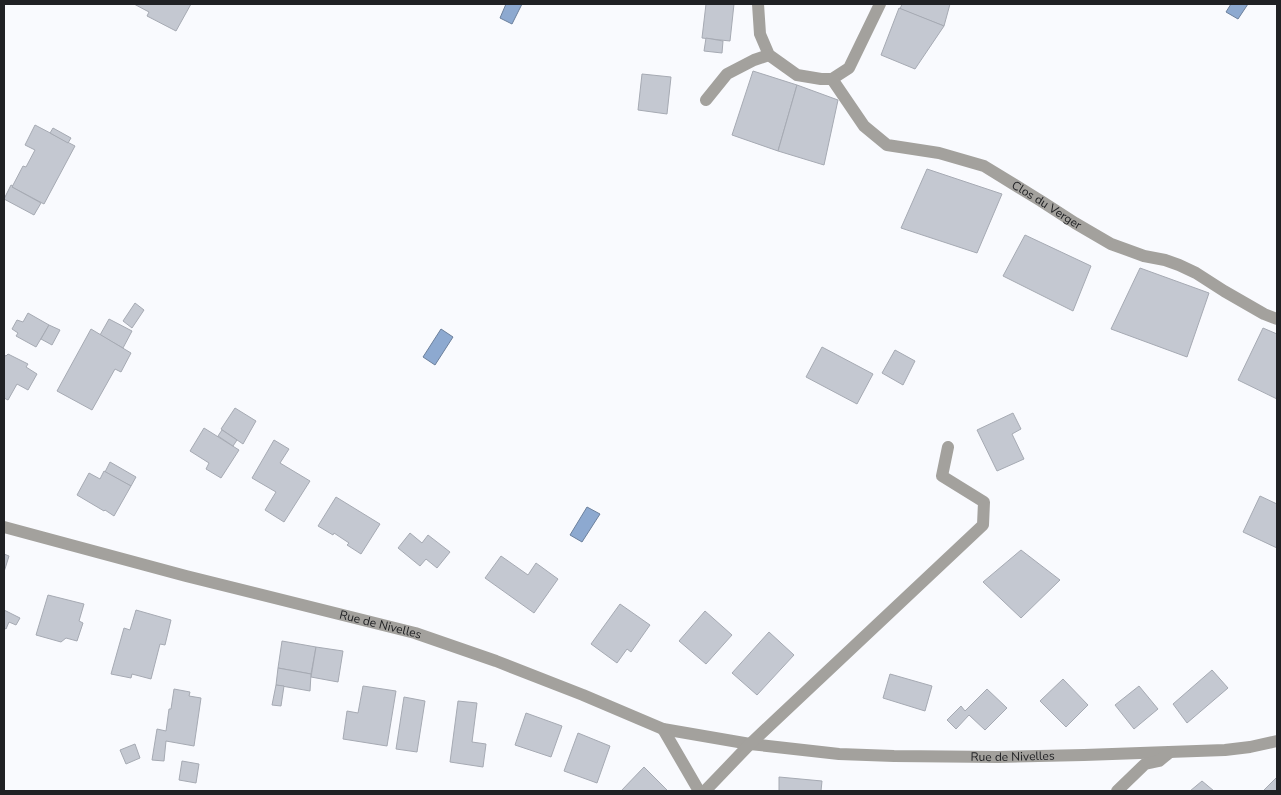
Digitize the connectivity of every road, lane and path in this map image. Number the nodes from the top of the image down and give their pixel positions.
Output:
1 (758, 4) edge
2 (880, 4) edge
3 (769, 55) junction
4 (832, 79) junction
5 (706, 100) dead end
6 (1277, 319) edge
7 (948, 447) dead end
8 (4, 527) edge
9 (663, 729) junction
10 (1277, 741) edge
11 (750, 744) junction
12 (1170, 752) junction
13 (698, 791) edge
14 (705, 791) edge
15 (1117, 791) edge

1 - 3 street
2 - 4 street
3 - 4 street
3 - 5 street
4 - 6 street, Clos du Verger
7 - 11 street
8 - 9 street, Rue de Nivelles
9 - 11 street, Rue de Nivelles
9 - 13 street
10 - 12 street, Rue de Nivelles
11 - 12 street, Rue de Nivelles
11 - 14 street
12 - 15 street

